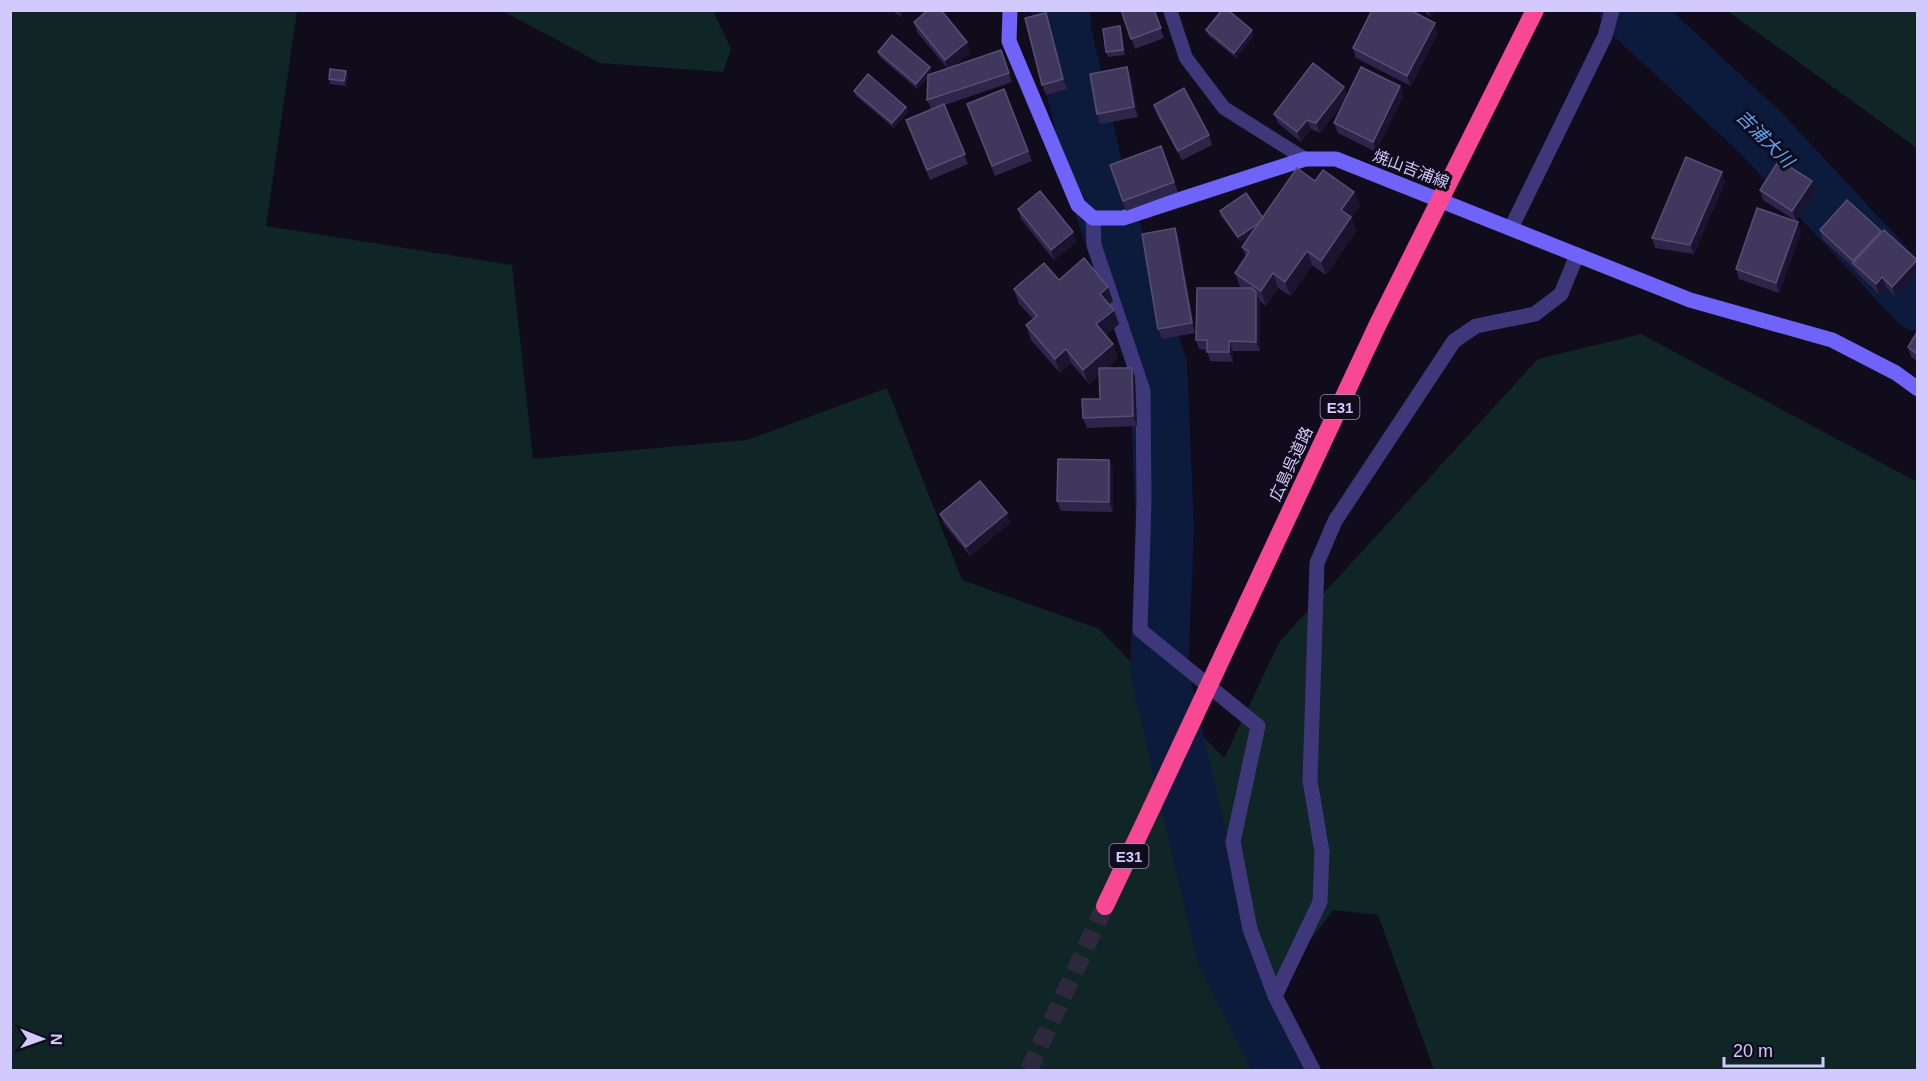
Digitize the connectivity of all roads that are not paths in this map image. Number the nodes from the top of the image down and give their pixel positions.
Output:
1 (1010, 10) edge
2 (1170, 10) edge
3 (1535, 10) edge
4 (1612, 10) edge
5 (1305, 159) junction
6 (1096, 218) junction
7 (1511, 228) junction
8 (1577, 255) junction
9 (1917, 389) edge
10 (1105, 906) tunnel mouth
11 (1275, 996) junction
12 (1313, 1071) edge

1 - 6 main road
2 - 5 lane
3 - 10 highway, 広島呉道路 / E31, bridge
4 - 7 street
5 - 6 main road, 焼山吉浦線
5 - 7 main road, 焼山吉浦線
6 - 11 street
7 - 8 main road, 焼山吉浦線
8 - 9 main road, 焼山吉浦線
8 - 11 street
11 - 12 street

